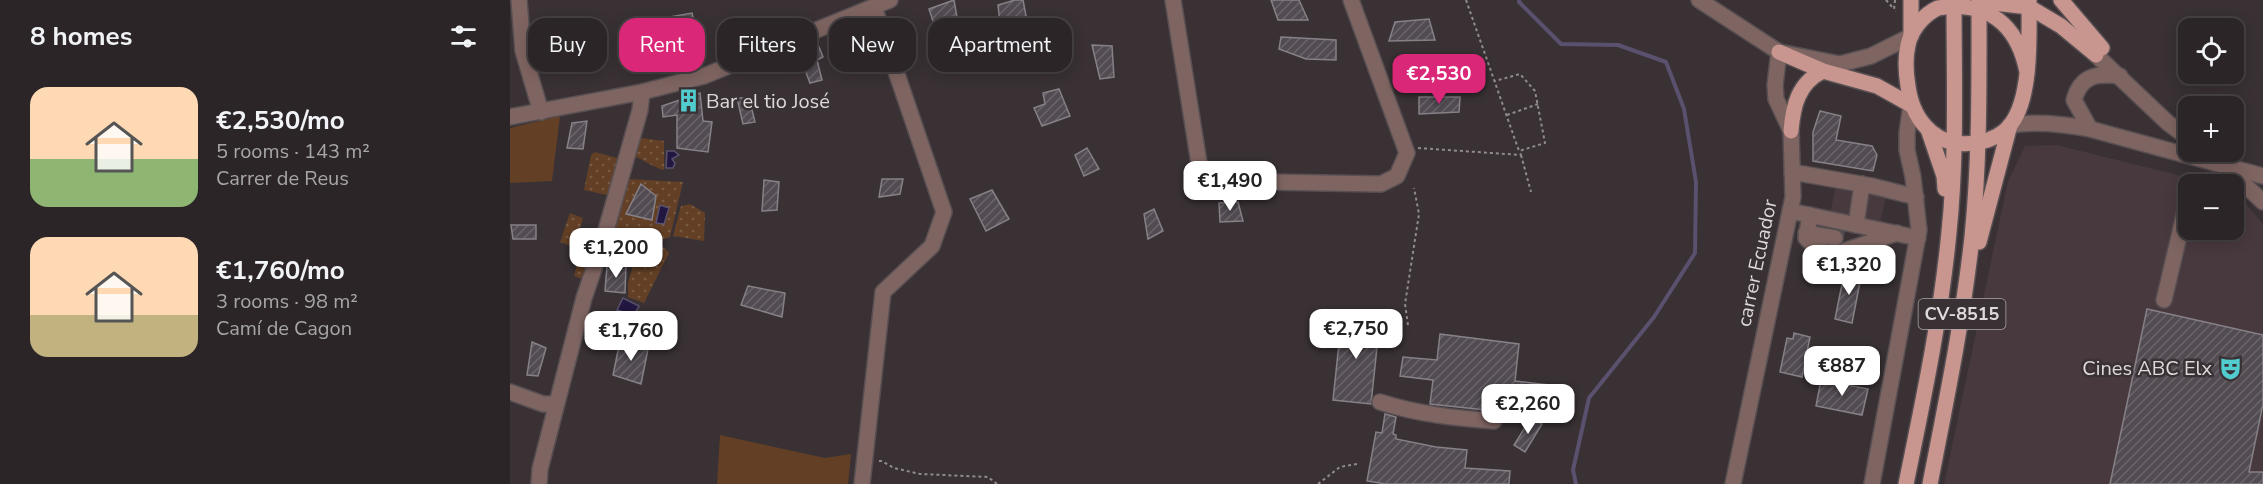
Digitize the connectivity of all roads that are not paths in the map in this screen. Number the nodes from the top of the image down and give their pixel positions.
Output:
1 (519, 0) edge
2 (890, 0) edge
3 (1173, 0) edge
4 (1351, 0) edge
5 (1699, 0) edge
6 (1911, 0) edge
7 (1954, 0) edge
8 (2061, 0) edge
9 (1979, 1) edge
10 (2029, 3) edge
11 (874, 7) junction
12 (1911, 36) junction
13 (1779, 52) junction
14 (2099, 52) junction
15 (1823, 71) junction
16 (2026, 72) junction
17 (2120, 76) junction
18 (642, 92) junction
19 (1911, 105) junction
20 (541, 112) junction
21 (510, 117) edge
22 (2168, 123) junction
23 (2010, 125) junction
24 (1928, 129) junction
25 (2090, 129) junction
26 (2178, 130) edge
27 (1791, 131) junction
28 (1953, 143) junction
29 (1978, 143) junction
30 (2220, 162) edge
31 (2225, 166) junction
32 (1792, 172) junction
33 (2263, 176) edge
34 (1862, 184) junction
35 (1916, 197) junction
36 (2263, 202) edge
37 (1790, 211) junction
38 (1808, 223) junction
39 (1950, 232) junction
40 (1897, 233) junction
41 (1843, 236) junction
42 (1918, 238) junction
43 (2178, 240) edge
44 (1866, 244) junction
45 (1820, 248) dead end
46 (1965, 297) junction
47 (2164, 300) dead end
48 (510, 392) edge
49 (1380, 402) dead end
50 (556, 404) junction
51 (1494, 421) dead end
52 (539, 484) edge
53 (862, 484) edge
54 (1733, 484) edge
55 (1872, 484) edge
56 (1906, 484) edge
57 (1930, 484) edge

1 - 20 street
2 - 11 street
3 - 4 street
5 - 13 street
6 - 12 main road
7 - 9 main road
7 - 12 main road
7 - 28 main road, CV-8515
8 - 14 main road
9 - 10 main road
9 - 16 main road
9 - 29 main road, CV-8515
10 - 14 main road
10 - 16 main road
11 - 18 street
11 - 53 street
12 - 13 street
12 - 19 main road
13 - 15 main road
13 - 27 street, carrer Ecuador
14 - 17 street
14 - 22 street
15 - 19 main road
15 - 27 main road
16 - 23 main road
17 - 22 street
17 - 25 street
18 - 20 street
18 - 50 street
19 - 24 main road
19 - 35 street
20 - 21 street
22 - 26 street
23 - 25 street
23 - 29 main road
23 - 46 main road
24 - 28 main road
24 - 39 main road
25 - 31 street
27 - 32 street, carrer Ecuador
28 - 29 main road
28 - 39 main road, CV-8515
29 - 46 main road, CV-8515
30 - 31 street
31 - 33 street
31 - 36 street
32 - 34 street
32 - 37 street, carrer Ecuador
34 - 35 street
34 - 41 street
35 - 42 street
37 - 38 street
37 - 54 street, carrer Ecuador
38 - 41 street
38 - 41 street
38 - 45 street
39 - 56 main road, CV-8515
40 - 41 street
40 - 42 street
40 - 44 street
41 - 44 street
41 - 44 street
42 - 55 street
43 - 47 street
46 - 57 main road, CV-8515
48 - 50 street
49 - 51 street
50 - 52 street

